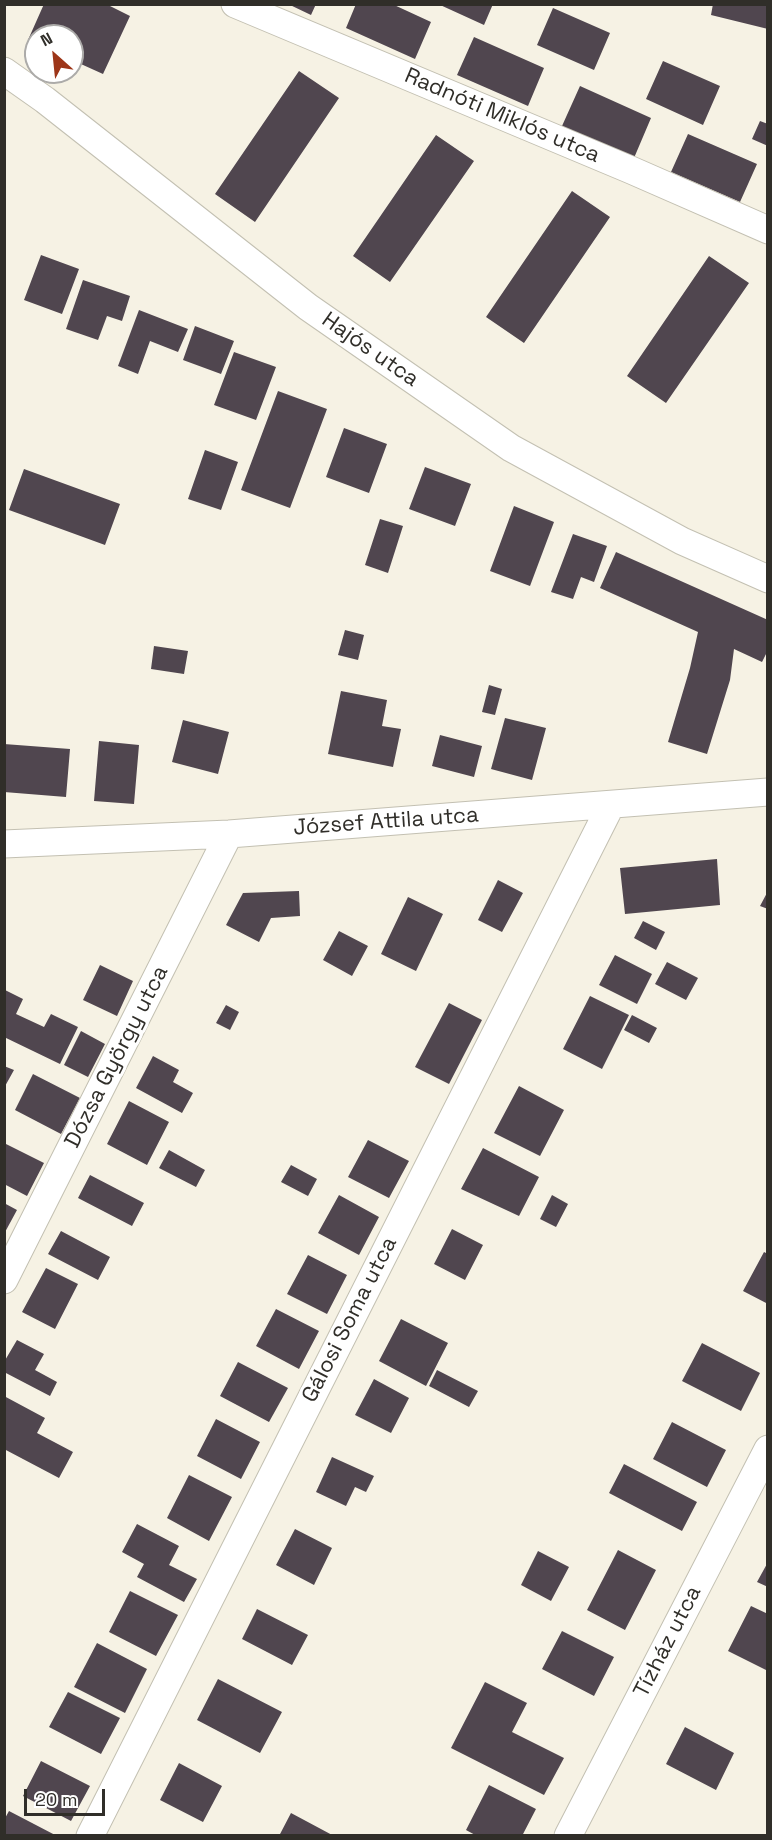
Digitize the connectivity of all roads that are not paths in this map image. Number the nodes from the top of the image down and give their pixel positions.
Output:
1 (235, 4) edge
2 (4, 71) edge
3 (768, 230) edge
4 (768, 579) edge
5 (768, 792) edge
6 (611, 805) junction
7 (229, 834) junction
8 (4, 843) edge
9 (4, 1280) edge
10 (768, 1449) edge
11 (90, 1836) edge
12 (568, 1836) edge

1 - 3 street, Radnóti Miklós utca
2 - 4 street, Hajós utca
5 - 6 street, József Attila utca
6 - 7 street, József Attila utca
6 - 11 street, Gálosi Soma utca
7 - 8 street, József Attila utca
7 - 9 street, Dózsa György utca
10 - 12 street, Tízház utca

